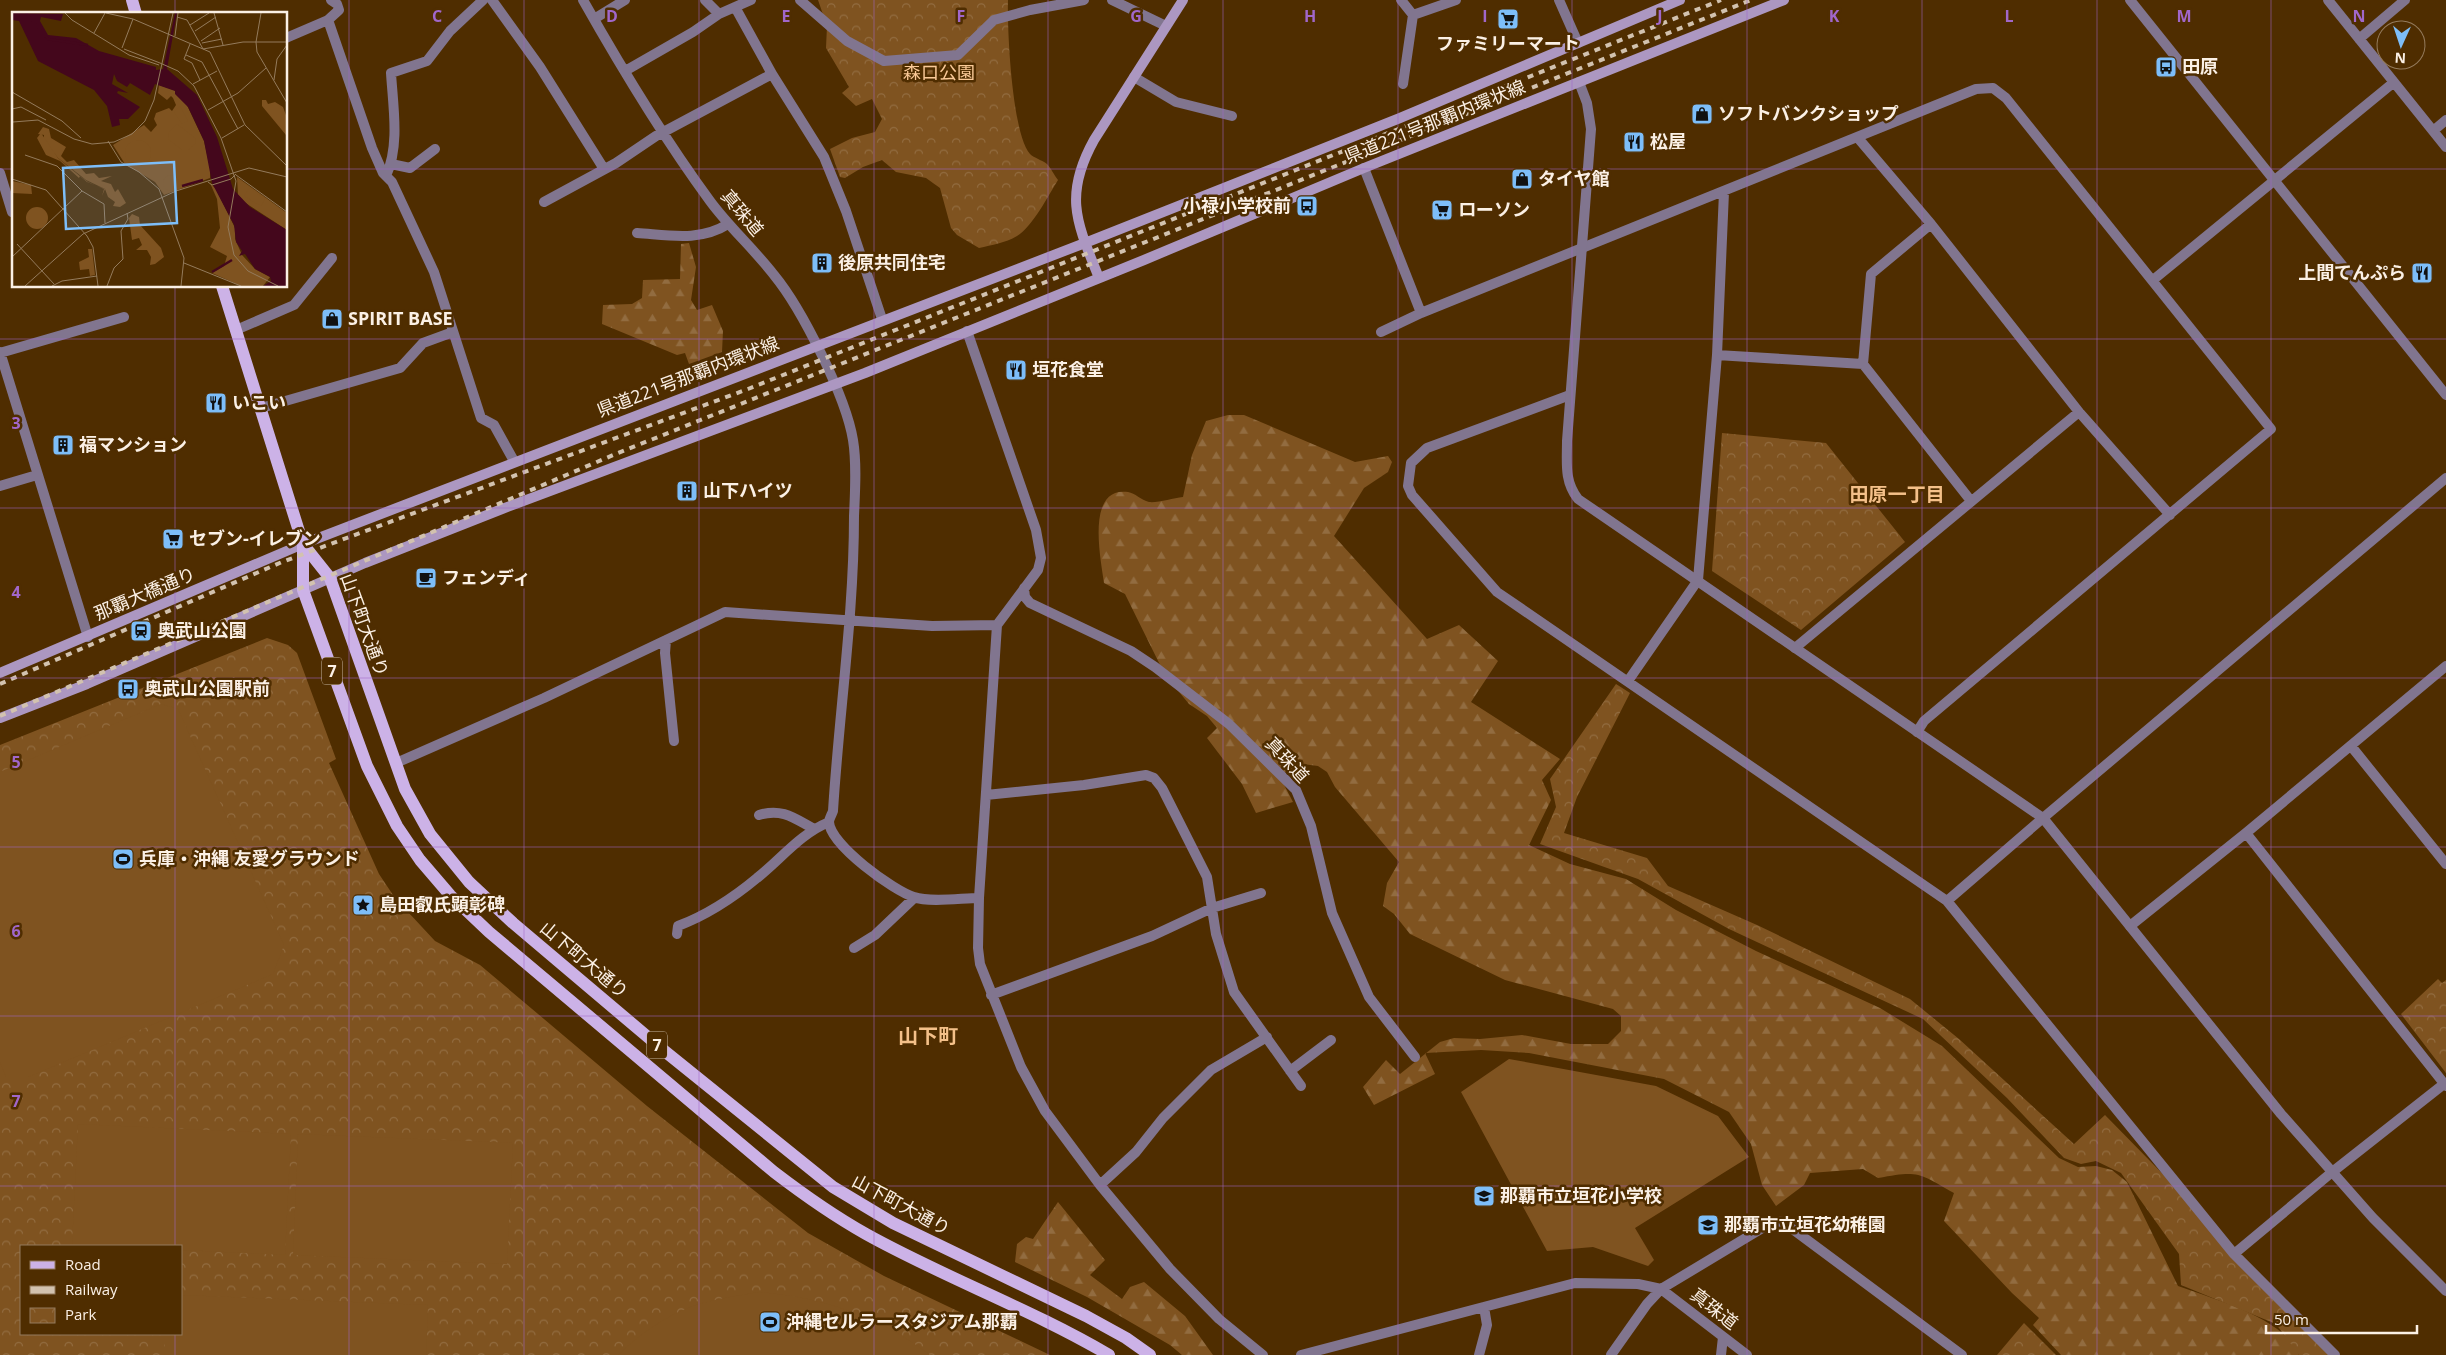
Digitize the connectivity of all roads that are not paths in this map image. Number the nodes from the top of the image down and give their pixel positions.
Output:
1 (331, 0) edge
2 (483, 0) edge
3 (492, 0) edge
4 (583, 0) edge
5 (625, 0) edge
6 (705, 0) edge
7 (751, 0) edge
8 (800, 0) edge
9 (1084, 0) edge
10 (1112, 0) edge
11 (1184, 0) edge
12 (1401, 0) edge
13 (1456, 0) edge
14 (1559, 0) edge
15 (1680, 0) edge
16 (1784, 0) edge
17 (2130, 0) edge
18 (2328, 0) edge
19 (2405, 0) edge
20 (735, 6) junction
21 (718, 14) junction
22 (1412, 15) junction
23 (594, 19) junction
24 (328, 20) junction
25 (1166, 26) junction
26 (288, 37) edge
27 (2359, 39) junction
28 (1578, 43) junction
29 (625, 71) junction
30 (772, 74) junction
31 (1134, 77) junction
32 (1579, 82) junction
33 (2393, 83) junction
34 (1404, 84) dead end
35 (1232, 116) dead end
36 (2446, 120) edge
37 (2433, 131) junction
38 (663, 132) junction
39 (1858, 138) junction
40 (2446, 147) edge
41 (435, 149) dead end
42 (391, 164) junction
43 (604, 168) junction
44 (1364, 168) junction
45 (386, 176) junction
46 (1, 179) edge
47 (2275, 181) junction
48 (1724, 192) junction
49 (544, 202) dead end
50 (12, 212) dead end
51 (728, 224) junction
52 (1931, 224) junction
53 (637, 233) dead end
54 (1085, 243) junction
55 (1581, 248) junction
56 (332, 258) dead end
57 (1099, 278) junction
58 (2153, 280) junction
59 (223, 288) edge
60 (1421, 313) junction
61 (124, 316) dead end
62 (882, 319) junction
63 (236, 330) junction
64 (967, 331) junction
65 (453, 332) junction
66 (1381, 332) dead end
67 (815, 345) junction
68 (0, 352) edge
69 (1716, 355) junction
70 (1863, 364) junction
71 (834, 385) junction
72 (1570, 395) junction
73 (2446, 395) edge
74 (261, 408) junction
75 (2079, 412) junction
76 (514, 461) junction
77 (37, 475) junction
78 (2446, 478) edge
79 (0, 486) edge
80 (1972, 501) junction
81 (2170, 515) junction
82 (303, 544) junction
83 (330, 578) junction
84 (1698, 580) junction
85 (1023, 586) junction
86 (303, 590) junction
87 (851, 621) junction
88 (998, 624) junction
89 (88, 637) junction
90 (666, 640) junction
91 (1796, 648) junction
92 (2446, 666) edge
93 (1, 671) edge
94 (1628, 681) junction
95 (0, 718) edge
96 (1917, 732) junction
97 (674, 741) dead end
98 (2351, 746) junction
99 (396, 764) junction
100 (986, 795) junction
101 (759, 815) dead end
102 (2043, 818) junction
103 (829, 822) junction
104 (814, 829) junction
105 (2246, 833) junction
106 (2446, 864) edge
107 (1261, 893) dead end
108 (914, 898) junction
109 (979, 898) junction
110 (1947, 901) junction
111 (1212, 908) junction
112 (2130, 926) junction
113 (677, 934) dead end
114 (854, 948) dead end
115 (991, 995) junction
116 (1267, 1037) junction
117 (1331, 1040) dead end
118 (1415, 1057) dead end
119 (1290, 1071) junction
120 (2445, 1085) edge
121 (1301, 1086) dead end
122 (2331, 1173) junction
123 (1100, 1185) junction
124 (2234, 1254) junction
125 (1661, 1289) junction
126 (2446, 1291) edge
127 (1484, 1307) junction
128 (1722, 1337) junction
129 (1109, 1355) edge
130 (1150, 1355) edge
131 (1262, 1355) edge
132 (1301, 1355) edge
133 (1479, 1355) edge
134 (1610, 1355) edge
135 (1721, 1355) edge
136 (1747, 1355) edge
137 (1962, 1355) edge
138 (2334, 1355) edge

1 - 24 street
2 - 42 street
3 - 43 street
4 - 23 street, 真珠道
5 - 23 street
6 - 21 street
7 - 20 street
8 - 9 street
10 - 25 street
11 - 25 main road
12 - 22 street
13 - 22 street
14 - 28 street
15 - 28 main road, 県道221号那覇内環状線
16 - 32 main road, 県道221号那覇内環状線
17 - 47 street
18 - 27 street
19 - 27 street
20 - 21 street
20 - 30 street
21 - 29 street
22 - 34 street
23 - 29 street, 真珠道
24 - 26 street
24 - 45 street
25 - 31 main road
27 - 33 street
28 - 54 main road, 県道221号那覇内環状線
29 - 38 street, 真珠道
30 - 38 street
30 - 62 street
31 - 35 street
31 - 54 main road
32 - 44 main road, 県道221号那覇内環状線
32 - 55 street
33 - 37 street
33 - 47 street
36 - 37 street
37 - 40 street
38 - 43 street
38 - 51 street, 真珠道
39 - 48 street
39 - 52 street
39 - 58 street
41 - 42 street
42 - 45 street
43 - 49 street
44 - 57 main road, 県道221号那覇内環状線
44 - 60 street
45 - 65 street
46 - 50 street
47 - 58 street
47 - 73 street
48 - 55 street
48 - 69 street
51 - 53 street
51 - 67 street, 真珠道
52 - 70 street
52 - 75 street
54 - 57 main road
54 - 62 main road, 県道221号那覇内環状線
55 - 60 street
55 - 72 street
56 - 63 street
57 - 64 main road, 県道221号那覇内環状線
58 - 81 street
59 - 63 main road, 7
60 - 66 street
61 - 68 street
62 - 67 main road, 県道221号那覇内環状線
63 - 74 main road, 7
64 - 71 main road, 県道221号那覇内環状線
64 - 85 street
65 - 74 street
65 - 76 street
67 - 71 street, 真珠道
67 - 76 main road, 県道221号那覇内環状線
68 - 77 street
69 - 70 street
69 - 84 street
70 - 80 street
71 - 83 main road, 県道221号那覇内環状線
71 - 87 street, 真珠道
72 - 84 street
72 - 94 street
74 - 82 main road, 7
75 - 80 street
75 - 81 street
76 - 82 main road, 県道221号那覇内環状線
77 - 79 street
77 - 89 street
78 - 102 street
80 - 91 street
81 - 96 street
82 - 83 main road, 山下町大通り / 7
82 - 86 main road, 7
82 - 89 main road, 那覇大橋通り
83 - 86 main road
83 - 99 main road, 山下町大通り / 7
84 - 91 street
84 - 94 street
85 - 88 street
85 - 118 street, 真珠道
86 - 95 main road
86 - 129 main road, 7
87 - 88 street
87 - 90 street
87 - 103 street, 真珠道
88 - 100 street
89 - 93 main road, 那覇大橋通り
90 - 97 street
90 - 99 street
91 - 96 street
92 - 98 street
94 - 110 street
96 - 102 street
98 - 105 street
98 - 106 street
99 - 130 main road, 山下町大通り / 7
100 - 109 street
100 - 111 street
101 - 104 street
102 - 110 street
102 - 112 street
103 - 104 street
103 - 108 street
104 - 113 street
105 - 112 street
105 - 120 street
107 - 111 street
108 - 109 street
108 - 114 street
109 - 115 street
110 - 124 street
111 - 115 street
111 - 116 street
112 - 122 street
115 - 123 street
116 - 119 street
116 - 123 street
117 - 119 street
119 - 121 street
120 - 122 street
122 - 124 street
122 - 126 street
123 - 131 street
124 - 138 street
125 - 127 street
125 - 128 street, 真珠道
125 - 134 street
125 - 137 street
127 - 132 street
127 - 133 street
128 - 135 street
128 - 136 street, 真珠道

